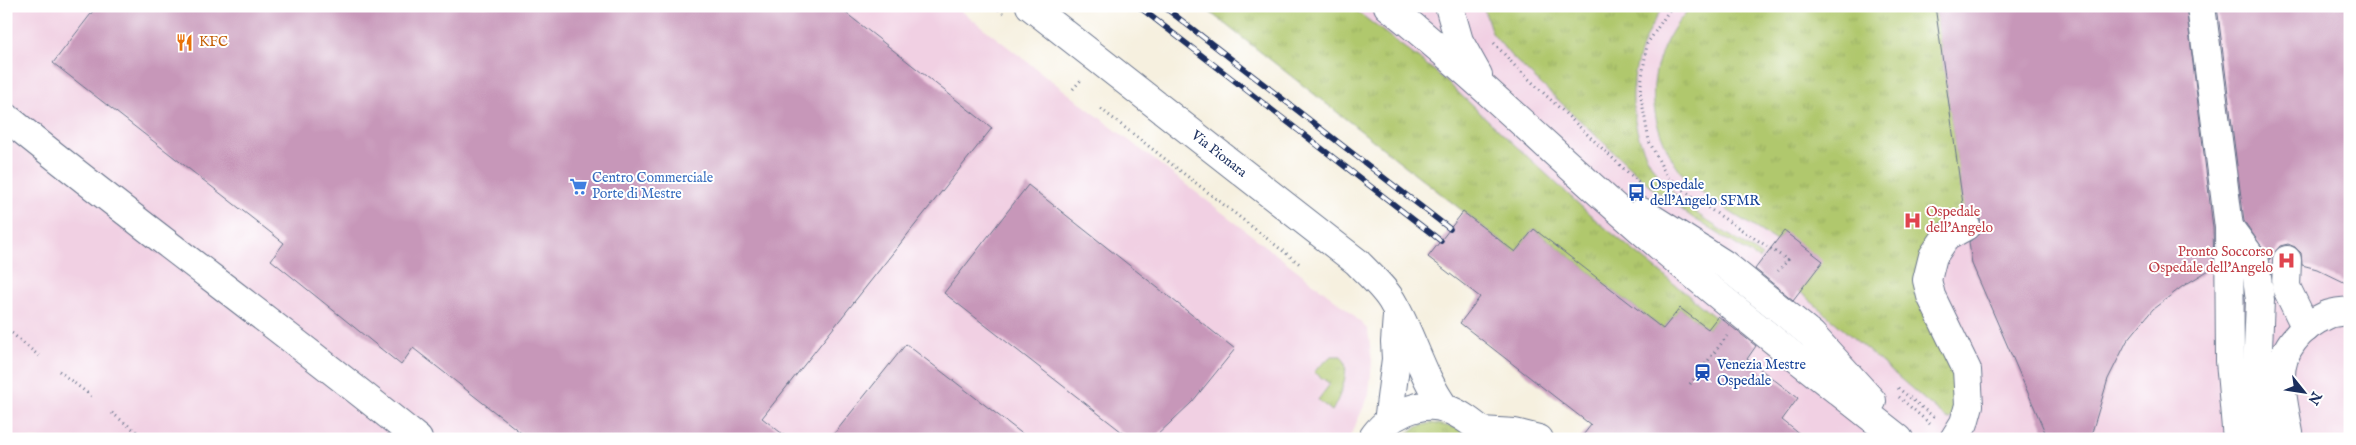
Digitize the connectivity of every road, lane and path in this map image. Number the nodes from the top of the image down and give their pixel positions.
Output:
1 (1030, 6) edge
2 (1388, 6) edge
3 (1449, 6) edge
4 (1672, 6) edge
5 (2200, 6) edge
6 (1491, 94) junction
7 (1101, 109) dead end
8 (6, 116) edge
9 (1566, 164) junction
10 (1966, 226) dead end
11 (2229, 227) junction
12 (2287, 260) dead end
13 (1301, 265) dead end
14 (1772, 277) dead end
15 (1398, 312) junction
16 (2347, 317) edge
17 (2223, 328) junction
18 (2306, 328) junction
19 (8, 330) dead end
20 (1729, 335) dead end
21 (2258, 349) junction
22 (40, 356) dead end
23 (59, 370) dead end
24 (1690, 384) dead end
25 (91, 396) dead end
26 (1445, 408) junction
27 (112, 413) dead end
28 (1380, 430) edge
29 (1487, 435) edge
30 (142, 436) dead end
31 (418, 439) edge
32 (1539, 439) edge
33 (1899, 439) edge
34 (1907, 439) edge
35 (1954, 439) edge
36 (2237, 439) edge
37 (2264, 439) edge
38 (2290, 439) edge

1 - 15 street, Via Pionara
2 - 6 street
3 - 6 street
4 - 14 path
5 - 11 street
6 - 9 street
7 - 13 path
8 - 31 street
9 - 33 street
9 - 34 street
10 - 35 street
11 - 17 street
11 - 21 street
12 - 18 street
15 - 26 street, Via Pionara
15 - 28 street
16 - 18 street
17 - 21 street
17 - 36 street
18 - 38 street
19 - 22 path
20 - 24 path
21 - 37 street
23 - 25 path
26 - 28 street
26 - 29 street
27 - 30 path
29 - 32 street

